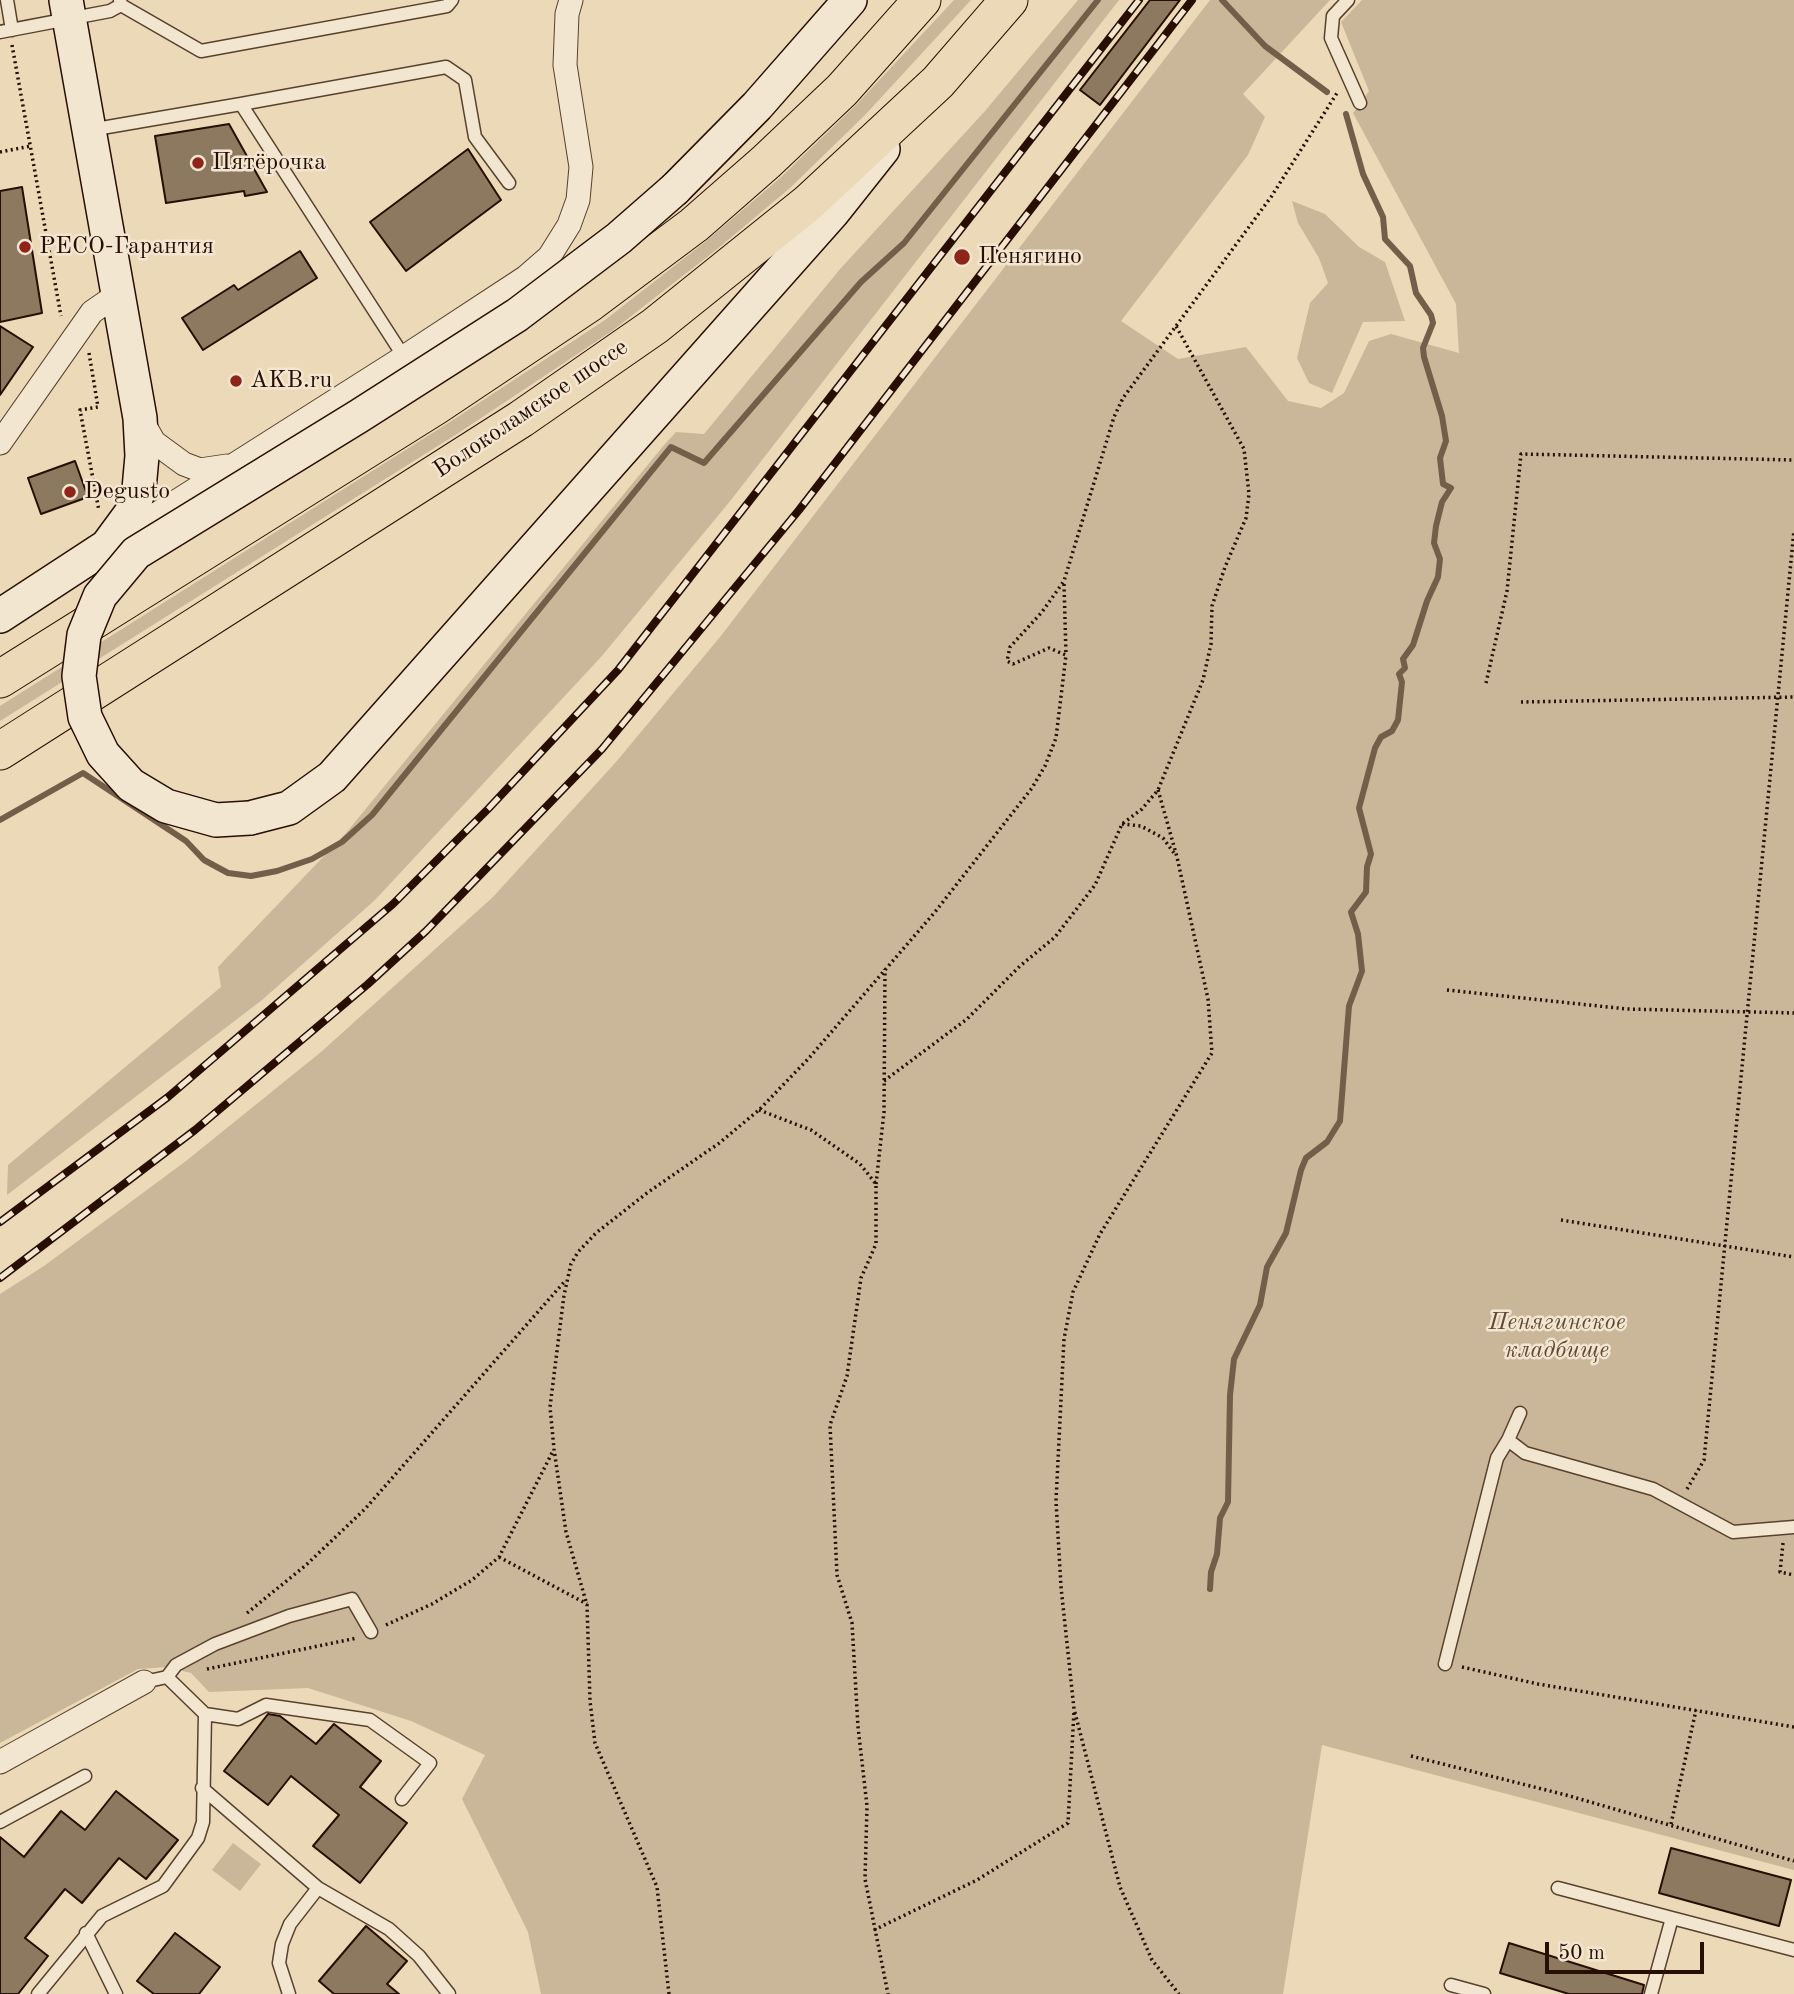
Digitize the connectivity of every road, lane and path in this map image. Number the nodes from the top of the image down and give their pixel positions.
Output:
1 (7, 0) edge
2 (452, 0) edge
3 (570, 0) edge
4 (850, 0) edge
5 (922, 0) edge
6 (1009, 0) edge
7 (1348, 0) edge
8 (120, 3) edge
9 (68, 9) edge
10 (7, 31) edge
11 (1348, 76) junction
12 (938, 82) junction
13 (1360, 103) dead end
14 (241, 104) junction
15 (90, 130) junction
16 (30, 146) junction
17 (0, 152) edge
18 (509, 183) dead end
19 (118, 294) junction
20 (62, 319) dead end
21 (1176, 326) junction
22 (89, 353) dead end
23 (404, 357) junction
24 (140, 418) junction
25 (0, 443) edge
26 (1794, 460) edge
27 (236, 463) junction
28 (1794, 530) edge
29 (103, 531) junction
30 (215, 544) junction
31 (1064, 582) junction
32 (6, 612) edge
33 (1066, 655) junction
34 (0, 679) edge
35 (1486, 683) dead end
36 (1779, 697) junction
37 (1794, 697) edge
38 (1521, 702) dead end
39 (0, 751) edge
40 (1158, 790) junction
41 (1122, 824) junction
42 (1177, 857) junction
43 (886, 970) junction
44 (1447, 990) dead end
45 (1749, 1012) junction
46 (1794, 1013) edge
47 (884, 1081) junction
48 (759, 1110) junction
49 (876, 1184) junction
50 (1561, 1220) dead end
51 (1725, 1247) junction
52 (1794, 1257) edge
53 (567, 1279) junction
54 (1520, 1413) dead end
55 (1508, 1440) junction
56 (554, 1449) junction
57 (1679, 1503) junction
58 (1789, 1528) edge
59 (499, 1557) junction
60 (1794, 1575) edge
61 (587, 1605) junction
62 (372, 1632) junction
63 (215, 1644) junction
64 (1445, 1664) joint
65 (167, 1677) junction
66 (144, 1682) joint
67 (1074, 1709) junction
68 (1696, 1710) junction
69 (205, 1714) junction
70 (1794, 1727) edge
71 (1411, 1756) dead end
72 (0, 1762) edge
73 (85, 1776) dead end
74 (202, 1788) junction
75 (402, 1799) dead end
76 (0, 1822) edge
77 (1671, 1824) junction
78 (1794, 1861) edge
79 (318, 1888) junction
80 (1558, 1888) dead end
81 (1672, 1919) junction
82 (874, 1930) junction
83 (86, 1933) junction
84 (1794, 1950) edge
85 (1451, 1985) dead end
86 (38, 1994) edge
87 (116, 1994) edge
88 (289, 1994) edge
89 (449, 1994) edge
90 (669, 1994) edge
91 (888, 1994) edge
92 (1179, 1994) edge
93 (1484, 1994) edge
94 (1651, 1994) edge

1 - 10 lane
2 - 8 lane
3 - 23 street
4 - 12 main road, bridge
5 - 30 main road
6 - 12 main road, Волоколамское шоссе
7 - 11 lane
8 - 9 lane
9 - 10 lane
9 - 15 main road
10 - 16 path
11 - 13 lane
11 - 21 path
12 - 39 main road, Волоколамское шоссе
14 - 15 lane
14 - 18 lane
14 - 23 lane
15 - 19 main road
16 - 17 path
16 - 20 path
19 - 24 main road
19 - 25 street
21 - 31 path
21 - 40 path
22 - 29 path
23 - 27 street
24 - 27 street
24 - 29 main road
26 - 35 path
27 - 29 street
28 - 36 path
29 - 32 main road
30 - 32 main road
30 - 34 main road
31 - 33 path
31 - 33 path
33 - 43 path
36 - 37 path
36 - 38 path
36 - 45 path
40 - 41 path
40 - 42 path
41 - 42 path
41 - 47 path
42 - 67 path
43 - 47 path
43 - 48 path
44 - 45 path
45 - 46 path
45 - 51 path
47 - 49 path
48 - 49 path
48 - 53 path
49 - 82 path
50 - 51 path
51 - 52 path
51 - 57 path
53 - 56 path
53 - 63 path
54 - 55 lane
55 - 57 lane
55 - 64 lane
56 - 59 path
56 - 61 path
57 - 58 lane
58 - 60 path
59 - 61 path
59 - 62 path
61 - 90 path
62 - 63 lane
62 - 65 path
63 - 65 lane
64 - 68 path
65 - 66 lane
65 - 69 lane
66 - 72 street
67 - 82 path
67 - 92 path
68 - 70 path
68 - 77 path
69 - 74 lane
69 - 75 lane
71 - 77 path
73 - 76 lane
74 - 79 lane
74 - 83 lane
77 - 78 path
79 - 88 lane
79 - 89 lane
80 - 81 lane
81 - 84 lane
81 - 94 lane
82 - 91 path
83 - 86 lane
83 - 87 lane
85 - 93 lane

